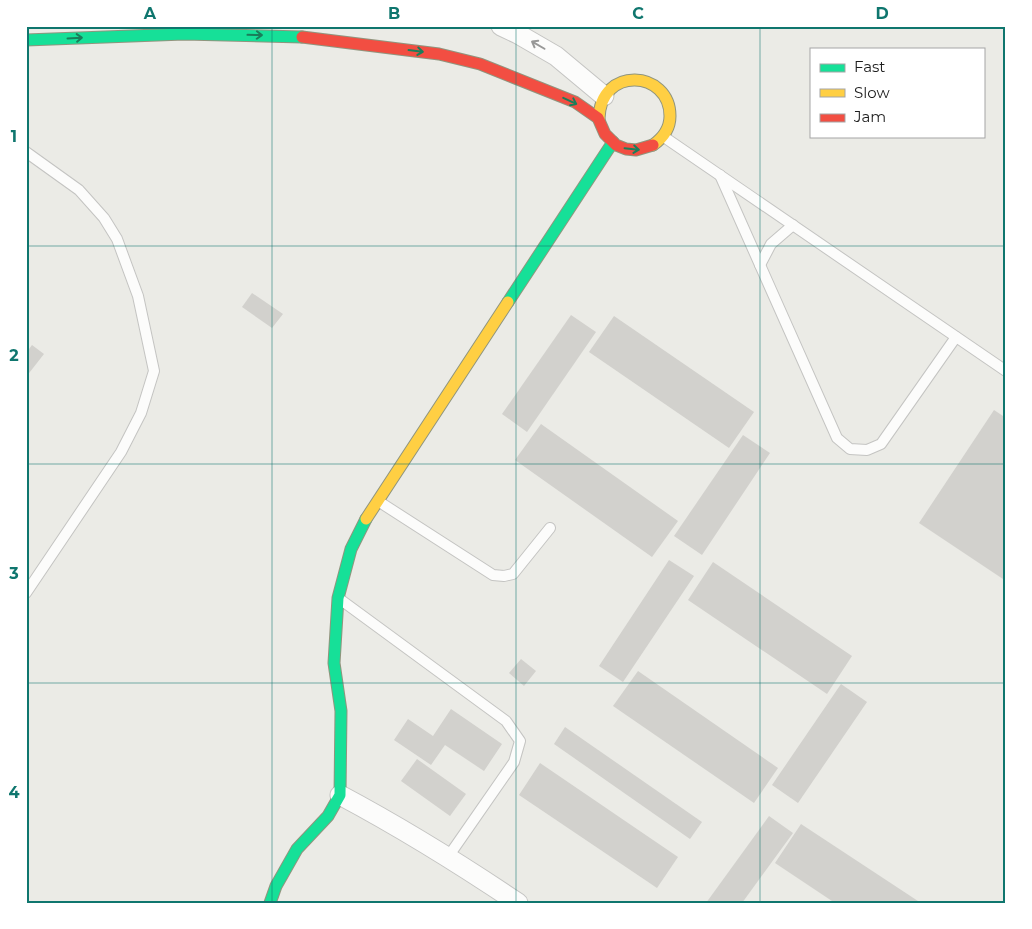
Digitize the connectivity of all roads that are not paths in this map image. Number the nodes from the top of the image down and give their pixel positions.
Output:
1 (501, 26) edge
2 (26, 40) edge
3 (604, 96) junction
4 (599, 119) junction
5 (663, 136) junction
6 (613, 142) junction
7 (26, 152) edge
8 (720, 175) junction
9 (793, 225) junction
10 (760, 264) junction
11 (956, 337) junction
12 (1006, 371) edge
13 (377, 500) junction
14 (550, 528) dead end
15 (26, 593) edge
16 (338, 598) junction
17 (340, 795) junction
18 (448, 856) junction
19 (270, 903) edge
20 (518, 903) edge

3 -> 1 street
2 -> 4 street
3 - 4 street
3 - 5 street
4 - 6 street
6 -> 5 street
5 - 8 lane
6 - 13 street
7 - 15 lane
8 - 9 lane
8 - 10 lane
9 - 10 lane
9 - 11 lane
10 - 11 lane
11 - 12 lane
13 - 14 lane
13 - 16 street
16 - 17 street
16 - 18 lane
17 - 18 street
17 - 19 street
18 - 20 street

